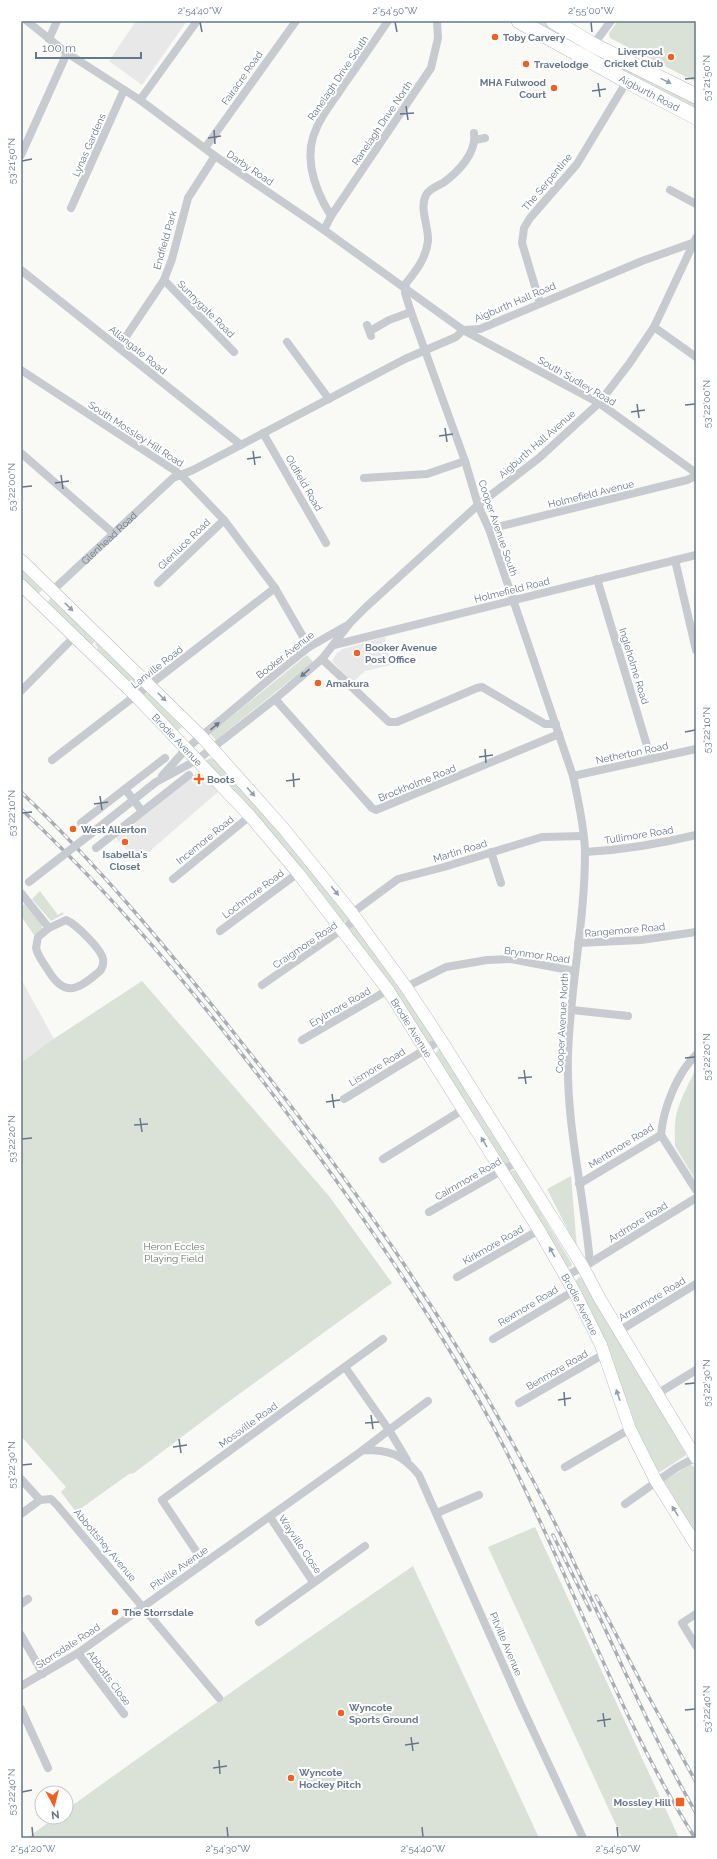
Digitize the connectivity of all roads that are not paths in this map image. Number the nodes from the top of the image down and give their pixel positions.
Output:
1 (27, 21) edge
2 (57, 21) edge
3 (197, 21) edge
4 (296, 21) edge
5 (388, 21) edge
6 (437, 21) edge
7 (519, 21) edge
8 (553, 21) edge
9 (610, 21) edge
10 (49, 39) junction
11 (593, 45) junction
12 (67, 53) junction
13 (626, 82) junction
14 (124, 90) junction
15 (696, 96) edge
16 (140, 100) junction
17 (696, 117) edge
18 (485, 138) dead end
19 (206, 148) junction
20 (21, 155) edge
21 (215, 156) junction
22 (670, 190) dead end
23 (696, 204) edge
24 (71, 208) dead end
25 (331, 216) junction
26 (324, 230) junction
27 (695, 241) edge
28 (21, 270) edge
29 (164, 280) junction
30 (405, 287) junction
31 (540, 303) junction
32 (411, 312) junction
33 (654, 327) junction
34 (463, 330) junction
35 (370, 331) dead end
36 (287, 342) dead end
37 (119, 347) junction
38 (426, 351) junction
39 (234, 352) dead end
40 (696, 357) edge
41 (21, 370) edge
42 (328, 399) junction
43 (599, 403) junction
44 (263, 433) junction
45 (241, 445) junction
46 (21, 453) edge
47 (465, 461) junction
48 (180, 474) junction
49 (696, 474) edge
50 (364, 478) dead end
51 (478, 505) junction
52 (224, 520) junction
53 (489, 529) junction
54 (113, 533) junction
55 (326, 543) dead end
56 (696, 555) edge
57 (21, 560) edge
58 (675, 560) junction
59 (597, 580) junction
60 (158, 583) dead end
61 (21, 585) edge
62 (275, 588) junction
63 (52, 591) junction
64 (512, 600) junction
65 (40, 604) junction
66 (350, 623) junction
67 (74, 636) junction
68 (334, 645) junction
69 (309, 647) junction
70 (696, 650) edge
71 (322, 659) junction
72 (150, 685) junction
73 (21, 691) edge
74 (136, 696) junction
75 (275, 699) junction
76 (556, 724) junction
77 (559, 734) junction
78 (202, 737) junction
79 (186, 749) junction
80 (211, 749) junction
81 (696, 749) edge
82 (165, 758) dead end
83 (651, 759) junction
84 (52, 760) dead end
85 (197, 760) junction
86 (176, 771) junction
87 (573, 776) junction
88 (156, 782) junction
89 (125, 789) junction
90 (134, 800) junction
91 (142, 811) junction
92 (250, 816) junction
93 (81, 824) dead end
94 (696, 835) edge
95 (583, 836) junction
96 (96, 848) dead end
97 (491, 852) junction
98 (585, 852) junction
99 (298, 872) junction
100 (173, 879) dead end
101 (501, 883) dead end
102 (21, 889) edge
103 (21, 893) edge
104 (355, 916) junction
105 (49, 928) junction
106 (343, 930) junction
107 (220, 931) dead end
108 (696, 932) edge
109 (578, 943) junction
110 (574, 971) junction
111 (262, 985) dead end
112 (406, 987) junction
113 (388, 990) junction
114 (572, 1010) junction
115 (628, 1016) dead end
116 (302, 1040) dead end
117 (441, 1040) junction
118 (427, 1049) junction
119 (696, 1055) edge
120 (344, 1099) dead end
121 (464, 1109) junction
122 (661, 1134) junction
123 (383, 1159) dead end
124 (517, 1162) junction
125 (502, 1171) junction
126 (579, 1184) junction
127 (696, 1190) edge
128 (696, 1198) edge
129 (429, 1212) dead end
130 (539, 1230) junction
131 (586, 1265) junction
132 (566, 1276) junction
133 (457, 1277) dead end
134 (696, 1284) edge
135 (574, 1290) junction
136 (618, 1331) junction
137 (493, 1339) dead end
138 (382, 1340) dead end
139 (604, 1354) junction
140 (344, 1367) junction
141 (696, 1370) edge
142 (657, 1394) junction
143 (428, 1401) dead end
144 (519, 1403) dead end
145 (630, 1429) junction
146 (389, 1430) junction
147 (364, 1450) junction
148 (696, 1458) edge
149 (407, 1461) junction
150 (565, 1467) dead end
151 (21, 1479) edge
152 (656, 1481) junction
153 (479, 1496) dead end
154 (40, 1500) junction
155 (625, 1504) dead end
156 (437, 1513) junction
157 (21, 1514) edge
158 (270, 1517) junction
159 (696, 1545) edge
160 (365, 1546) dead end
161 (204, 1563) junction
162 (313, 1582) junction
163 (143, 1606) junction
164 (696, 1614) edge
165 (259, 1622) dead end
166 (21, 1635) edge
167 (696, 1646) edge
168 (78, 1653) junction
169 (44, 1674) junction
170 (21, 1686) edge
171 (219, 1698) dead end
172 (21, 1709) edge
173 (124, 1714) dead end
174 (48, 1768) dead end
175 (583, 1838) edge

1 - 10 street, Darby Road
2 - 10 street
3 - 16 street
4 - 19 street, Fairacre Road
5 - 25 street, Ranelagh Drive South
6 - 25 street, Ranelagh Drive North
7 - 13 highway, Aigburth Road
8 - 11 highway, Aigburth Road
9 - 11 street
10 - 12 street, Darby Road
11 -> 15 highway, Aigburth Road
12 - 14 street, Darby Road
12 - 20 street
13 - 17 highway, Aigburth Road
13 - 31 street, The Serpentine
14 - 16 street, Darby Road
14 - 24 street, Lynas Gardens
16 - 19 street, Darby Road
18 - 30 street
19 - 21 street, Darby Road
21 - 26 street, Darby Road
21 - 29 street, Endfield Park
22 - 23 street
25 - 26 street, Ranelagh Drive North
26 - 30 street, Darby Road
27 - 31 street, Aigburth Hall Road
27 - 33 street, Aigburth Hall Avenue
28 - 37 street, Allangate Road
29 - 37 street, Endfield Park
29 - 39 street, Sunnygate Road
30 - 32 street, Cooper Avenue South
30 - 34 street, Darby Road
31 - 34 street, Aigburth Hall Road
32 - 35 street
32 - 38 street, Cooper Avenue South
33 - 40 street
33 - 43 street, Aigburth Hall Avenue
34 - 38 street, Aigburth Hall Road
34 - 43 street, South Sudley Road
36 - 42 street
37 - 45 street, Allangate Road
38 - 42 street, Aigburth Hall Road
38 - 47 street, Cooper Avenue South
41 - 48 street, South Mossley Hill Road
42 - 44 street, Aigburth Hall Road
43 - 49 street, South Sudley Road
43 - 51 street, Aigburth Hall Avenue
44 - 45 street, Aigburth Hall Road
44 - 55 street, Oldfield Road
45 - 48 street, Aigburth Hall Road
46 - 54 street
47 - 50 street
47 - 51 street, Cooper Avenue South
48 - 52 street, South Mossley Hill Road
48 - 54 street, Glenhead Road
49 - 53 street, Holmefield Avenue
51 - 53 street, Cooper Avenue South
51 - 66 street, Aigburth Hall Avenue
52 - 60 street, Glenluce Road
52 - 62 street, South Mossley Hill Road
53 - 64 street, Cooper Avenue South
54 - 63 street, Glenhead Road
56 - 58 street, Holmefield Road
57 - 63 street, Brodie Avenue
58 - 59 street, Holmefield Road
58 - 70 street
59 - 64 street, Holmefield Road
59 - 83 street, Ingleholme Road
61 - 65 street, Brodie Avenue
62 - 69 street, South Mossley Hill Road
62 - 72 street, Lanville Road
63 - 65 street, Glenhead Road
63 -> 72 street, Brodie Avenue
64 - 68 street, Holmefield Road
64 - 76 street, Cooper Avenue South
65 - 67 street, Brodie Avenue
66 - 68 street, Booker Avenue
66 - 69 street, Booker Avenue
67 - 73 street
67 - 74 street, Brodie Avenue
68 - 71 street, Booker Avenue
78 -> 69 street, Booker Avenue
71 -> 75 street, Booker Avenue
71 - 76 street
72 - 74 street, Lanville Road
72 -> 78 street, Brodie Avenue
74 - 79 street, Brodie Avenue
74 - 84 street, Lanville Road
75 - 77 street, Brockholme Road
75 - 80 street, Booker Avenue
76 - 77 street, Cooper Avenue South
77 - 87 street, Cooper Avenue South
78 - 79 street, Booker Avenue
78 - 80 street, Brodie Avenue
79 - 85 street, Brodie Avenue
79 - 88 street, Booker Avenue
80 - 85 street, Booker Avenue
80 -> 104 street, Brodie Avenue
81 - 83 street, Netherton Road
82 - 89 street
83 - 87 street, Netherton Road
85 - 86 street, Booker Avenue
85 - 92 street, Brodie Avenue
86 - 88 street, Booker Avenue
86 - 91 street
87 - 95 street, Cooper Avenue North
88 - 90 street, Booker Avenue
89 - 90 street
89 - 93 street
90 - 91 street
90 - 102 street, Booker Avenue, bridge
91 - 96 street
92 - 99 street, Brodie Avenue
92 - 100 street, Incemore Road
94 - 98 street, Tullimore Road
95 - 97 street, Martin Road
95 - 98 street, Cooper Avenue North
97 - 101 street
97 - 104 street, Martin Road
98 - 109 street, Cooper Avenue North
99 - 106 street, Brodie Avenue
99 - 107 street, Lochmore Road
103 - 105 street
104 - 106 street, Craigmore Road
104 - 112 street, Brodie Avenue
105 - 105 street
106 - 111 street, Craigmore Road
106 - 113 street, Brodie Avenue
108 - 109 street, Rangemore Road
109 - 110 street, Cooper Avenue North
110 - 112 street, Brynmor Road
110 - 114 street, Cooper Avenue North
112 - 117 street, Brodie Avenue
113 - 116 street, Erylmore Road
113 - 118 street, Brodie Avenue
114 - 115 street
114 - 126 street, Cooper Avenue North
117 - 118 street, Lismore Road
117 - 124 street, Brodie Avenue
118 - 120 street, Lismore Road
118 - 121 street, Brodie Avenue
119 - 122 street, Mentmore Road
121 - 123 street
125 -> 121 street, Brodie Avenue
122 - 126 street, Mentmore Road
122 - 127 street
124 - 125 street, Cairnmore Road
124 - 131 street, Brodie Avenue
125 - 129 street, Cairnmore Road
125 - 130 street, Brodie Avenue
126 - 131 street, Cooper Avenue North
128 - 131 street, Ardmore Road
132 -> 130 street, Brodie Avenue
130 - 133 street, Kirkmore Road
131 - 132 street, Ardmore Road
131 - 136 street, Brodie Avenue
132 - 135 street, Brodie Avenue
134 - 136 street, Arranmore Road
135 - 137 street, Rexmore Road
135 - 139 street, Brodie Avenue
136 - 142 street, Brodie Avenue
138 - 140 street
139 - 144 street, Benmore Road
145 -> 139 street, Brodie Avenue
140 - 146 street
140 - 161 street, Mossville Road
141 - 142 street
142 - 148 street, Brodie Avenue
143 - 146 street
145 - 150 street
145 - 152 street, Brodie Avenue
146 - 147 street, Pitville Avenue
146 - 149 street, Pitville Avenue
147 - 149 street, Pitville Avenue
147 - 158 street, Pitville Avenue
148 - 152 street
149 - 156 street, Pitville Avenue
151 - 154 street
152 - 155 street
159 -> 152 street, Brodie Avenue
153 - 156 street
154 - 157 street
154 - 163 street, Abbottshey Avenue
156 - 175 street, Pitville Avenue
158 - 161 street, Pitville Avenue
158 - 162 street, Wayville Close
160 - 162 street, Wayville Close
161 - 163 street, Pitville Avenue
162 - 165 street, Wayville Close
163 - 168 street, Storrsdale Road
163 - 171 street, Abbottshey Avenue
164 - 167 street
166 - 169 street
168 - 169 street, Storrsdale Road
168 - 173 street, Abbotts Close
169 - 170 street, Storrsdale Road
172 - 174 street

